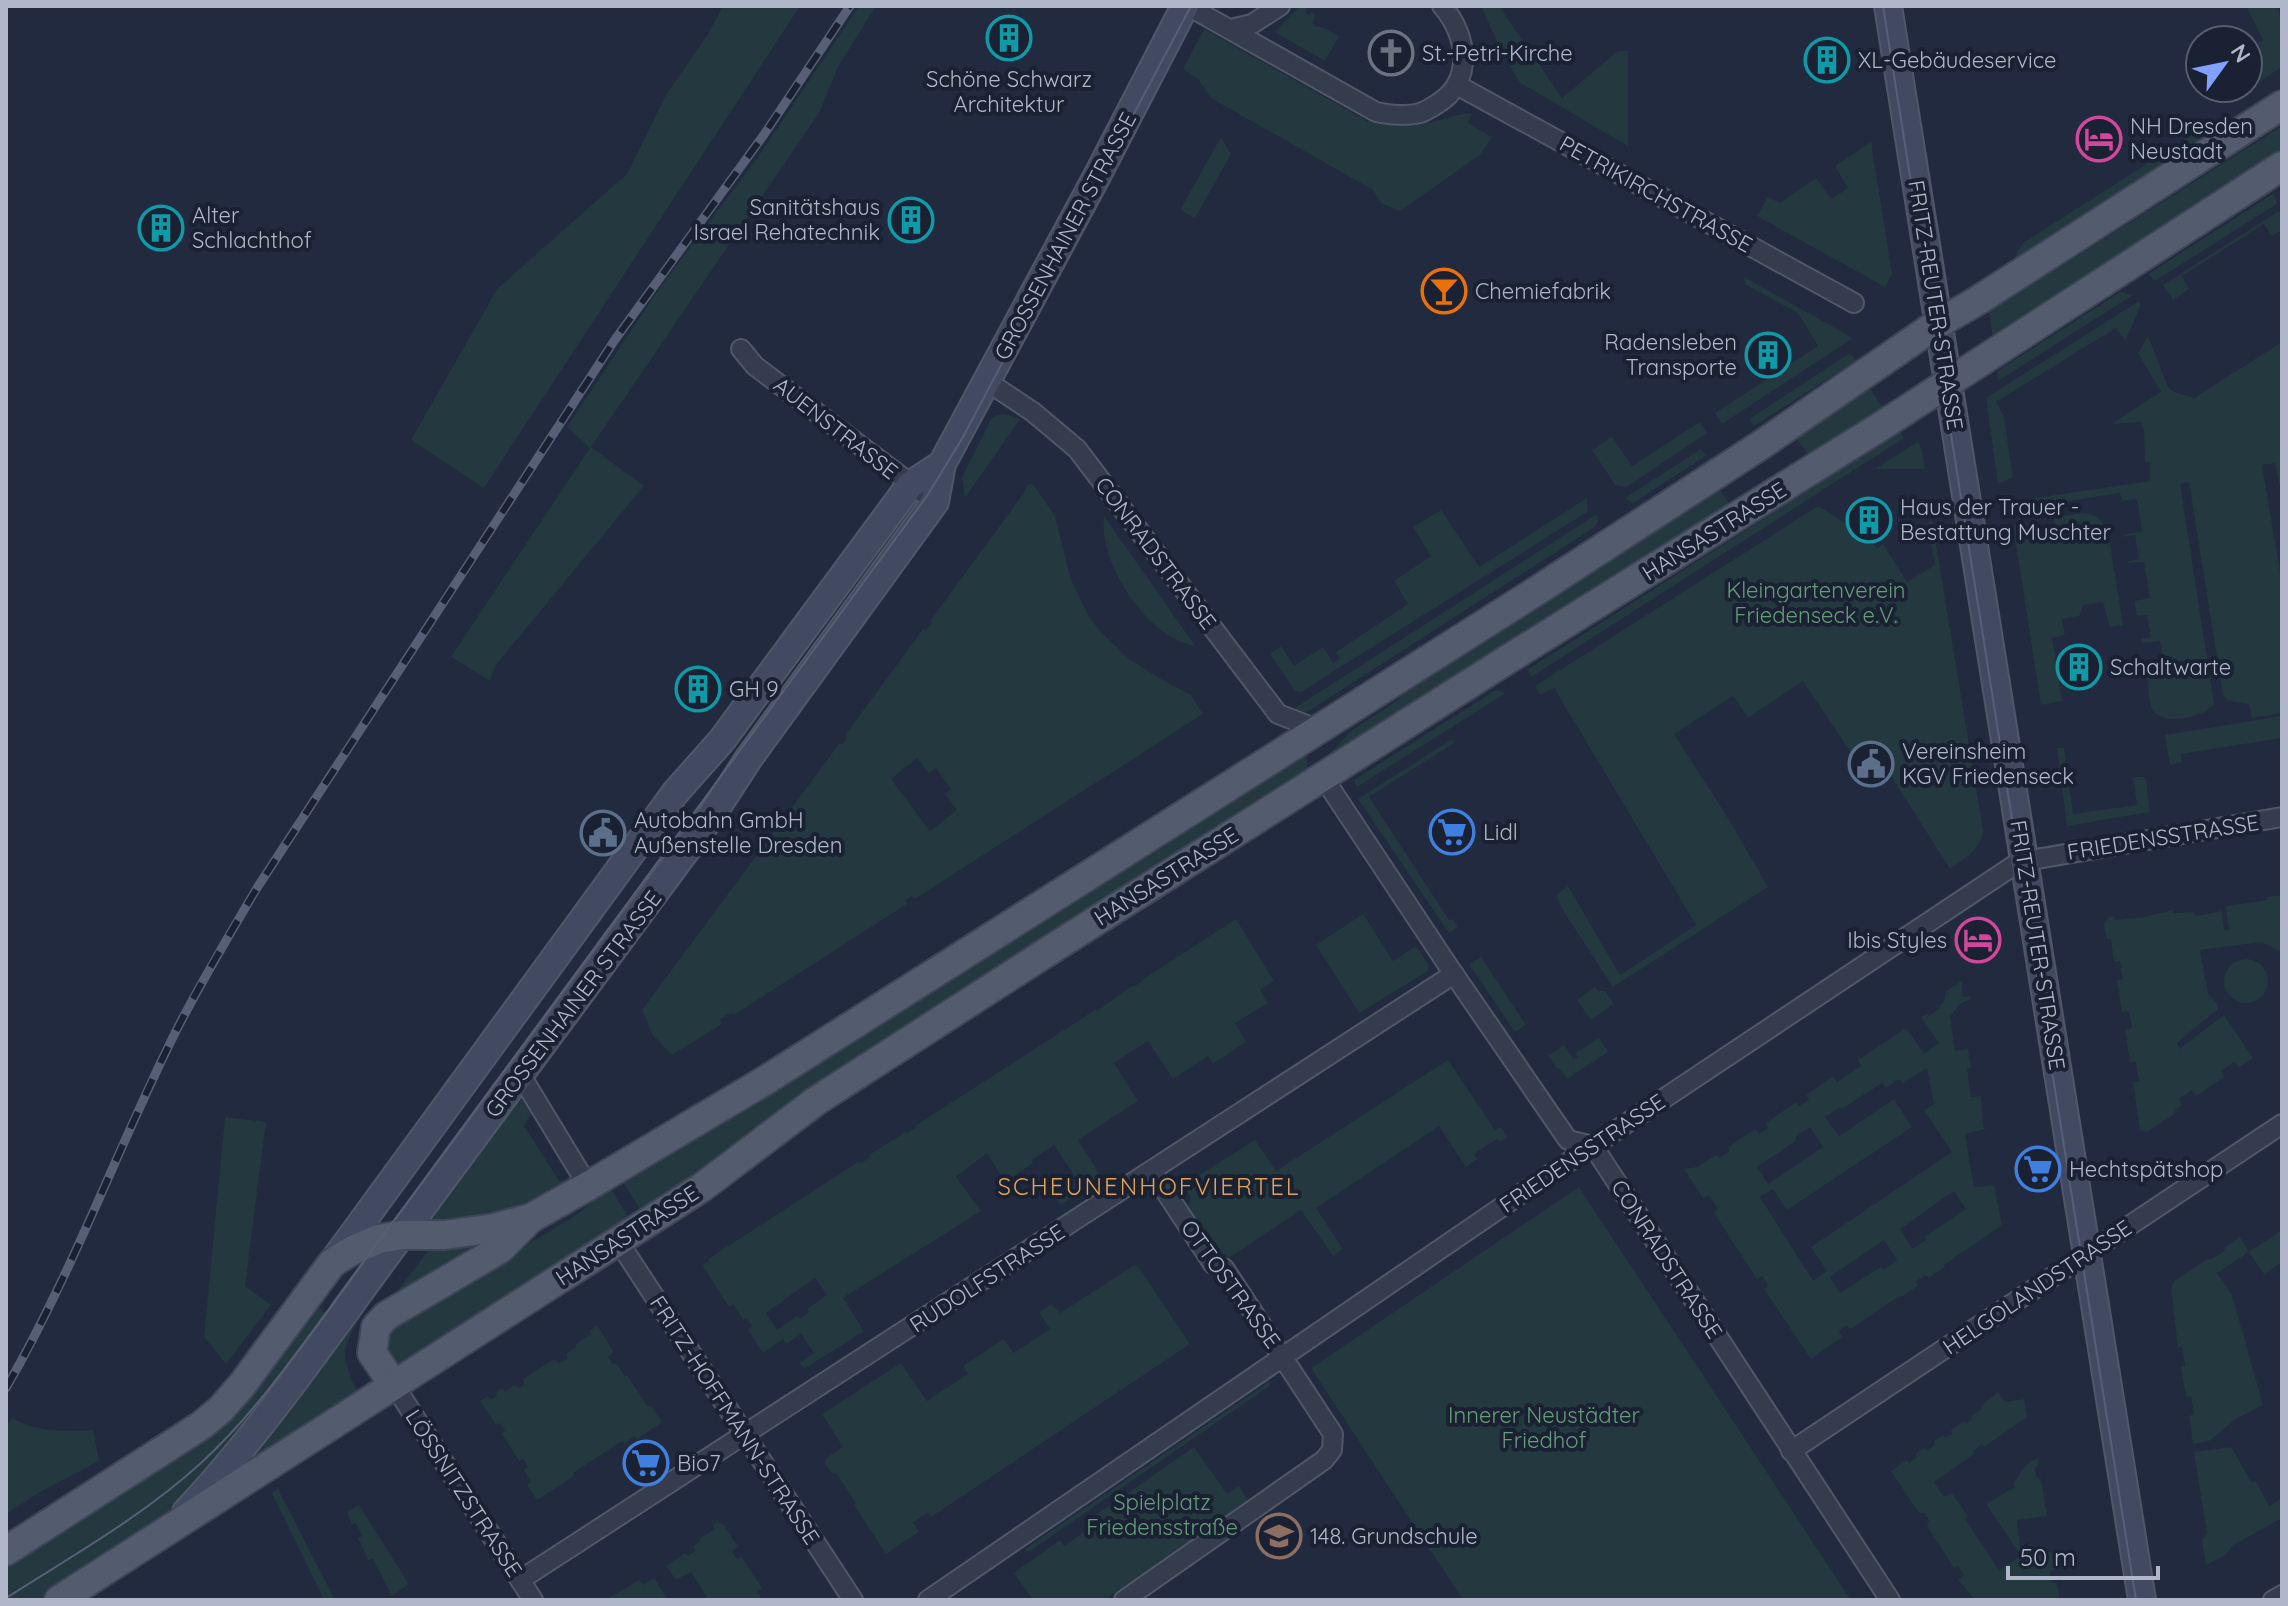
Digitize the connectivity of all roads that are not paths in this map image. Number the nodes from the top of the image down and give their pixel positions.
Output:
1 (1187, 6) edge
2 (1280, 6) edge
3 (1442, 6) edge
4 (1888, 6) edge
5 (1231, 29) junction
6 (1457, 85) junction
7 (2282, 105) edge
8 (2282, 166) edge
9 (1854, 303) dead end
10 (1939, 323) junction
11 (741, 349) dead end
12 (988, 382) junction
13 (1948, 383) junction
14 (942, 464) junction
15 (910, 485) junction
16 (935, 502) junction
17 (1317, 729) junction
18 (1323, 777) junction
19 (2282, 817) edge
20 (2024, 860) junction
21 (1454, 974) junction
22 (520, 1074) junction
23 (2282, 1124) edge
24 (1593, 1146) junction
25 (1152, 1171) junction
26 (588, 1186) junction
27 (531, 1218) junction
28 (402, 1235) junction
29 (624, 1250) junction
30 (2087, 1254) junction
31 (332, 1263) junction
32 (1284, 1357) junction
33 (394, 1385) junction
34 (745, 1435) junction
35 (1791, 1451) junction
36 (173, 1526) junction
37 (6, 1551) edge
38 (520, 1580) junction
39 (2282, 1595) edge
40 (59, 1600) edge
41 (533, 1600) edge
42 (853, 1600) edge
43 (928, 1600) edge
44 (1124, 1600) edge
45 (1890, 1600) edge
46 (2142, 1600) edge
47 (2273, 1600) edge

1 - 5 street
1 - 12 main road, GROSSENHAINER STRASSE
2 - 5 street
3 - 6 street
4 - 10 main road, FRITZ-REUTER-STRASSE
5 - 6 street
6 - 9 street, PETRIKIRCHSTRASSE
7 - 10 main road, HANSASTRASSE
8 - 13 main road, HANSASTRASSE
10 - 13 main road, FRITZ-REUTER-STRASSE
10 - 17 main road, HANSASTRASSE
11 - 15 street, AUENSTRASSE
12 - 14 main road, GROSSENHAINER STRASSE
12 - 17 street, CONRADSTRASSE
13 - 18 main road, HANSASTRASSE
13 - 20 main road, FRITZ-REUTER-STRASSE
14 - 15 main road, GROSSENHAINER STRASSE
14 - 16 main road, GROSSENHAINER STRASSE
15 - 16 street, AUENSTRASSE
15 - 31 main road, GROSSENHAINER STRASSE
16 - 22 main road, GROSSENHAINER STRASSE
17 - 18 main road
17 - 26 main road, HANSASTRASSE
18 - 21 street, CONRADSTRASSE
18 - 29 main road, HANSASTRASSE
19 - 20 street, FRIEDENSSTRASSE
20 - 24 street, FRIEDENSSTRASSE
20 - 30 main road, FRITZ-REUTER-STRASSE
21 - 24 street, CONRADSTRASSE
21 - 25 street, RUDOLFSTRASSE
22 - 26 street
22 - 28 main road, GROSSENHAINER STRASSE
23 - 30 street, HELGOLANDSTRASSE
24 - 32 street, FRIEDENSSTRASSE
24 - 35 street, CONRADSTRASSE
25 - 32 street, OTTOSTRASSE
25 - 34 street, RUDOLFSTRASSE
26 - 27 main road, HANSASTRASSE
27 - 28 main road, HANSASTRASSE
27 - 33 main road
28 - 31 main road, HANSASTRASSE
28 - 36 main road, GROSSENHAINER STRASSE
29 - 33 main road, HANSASTRASSE
29 - 34 street, FRITZ-HOFFMANN-STRASSE
30 - 35 street, HELGOLANDSTRASSE
30 - 46 main road, FRITZ-REUTER-STRASSE
31 - 37 main road, HANSASTRASSE
32 - 43 street, FRIEDENSSTRASSE
32 - 44 street, OTTOSTRASSE
33 - 36 main road, HANSASTRASSE
33 - 38 street, LÖSSNITZSTRASSE
34 - 38 street, RUDOLFSTRASSE
34 - 42 street, FRITZ-HOFFMANN-STRASSE
35 - 45 street, CONRADSTRASSE
36 - 40 main road, HANSASTRASSE
38 - 41 street, LÖSSNITZSTRASSE
39 - 47 street

